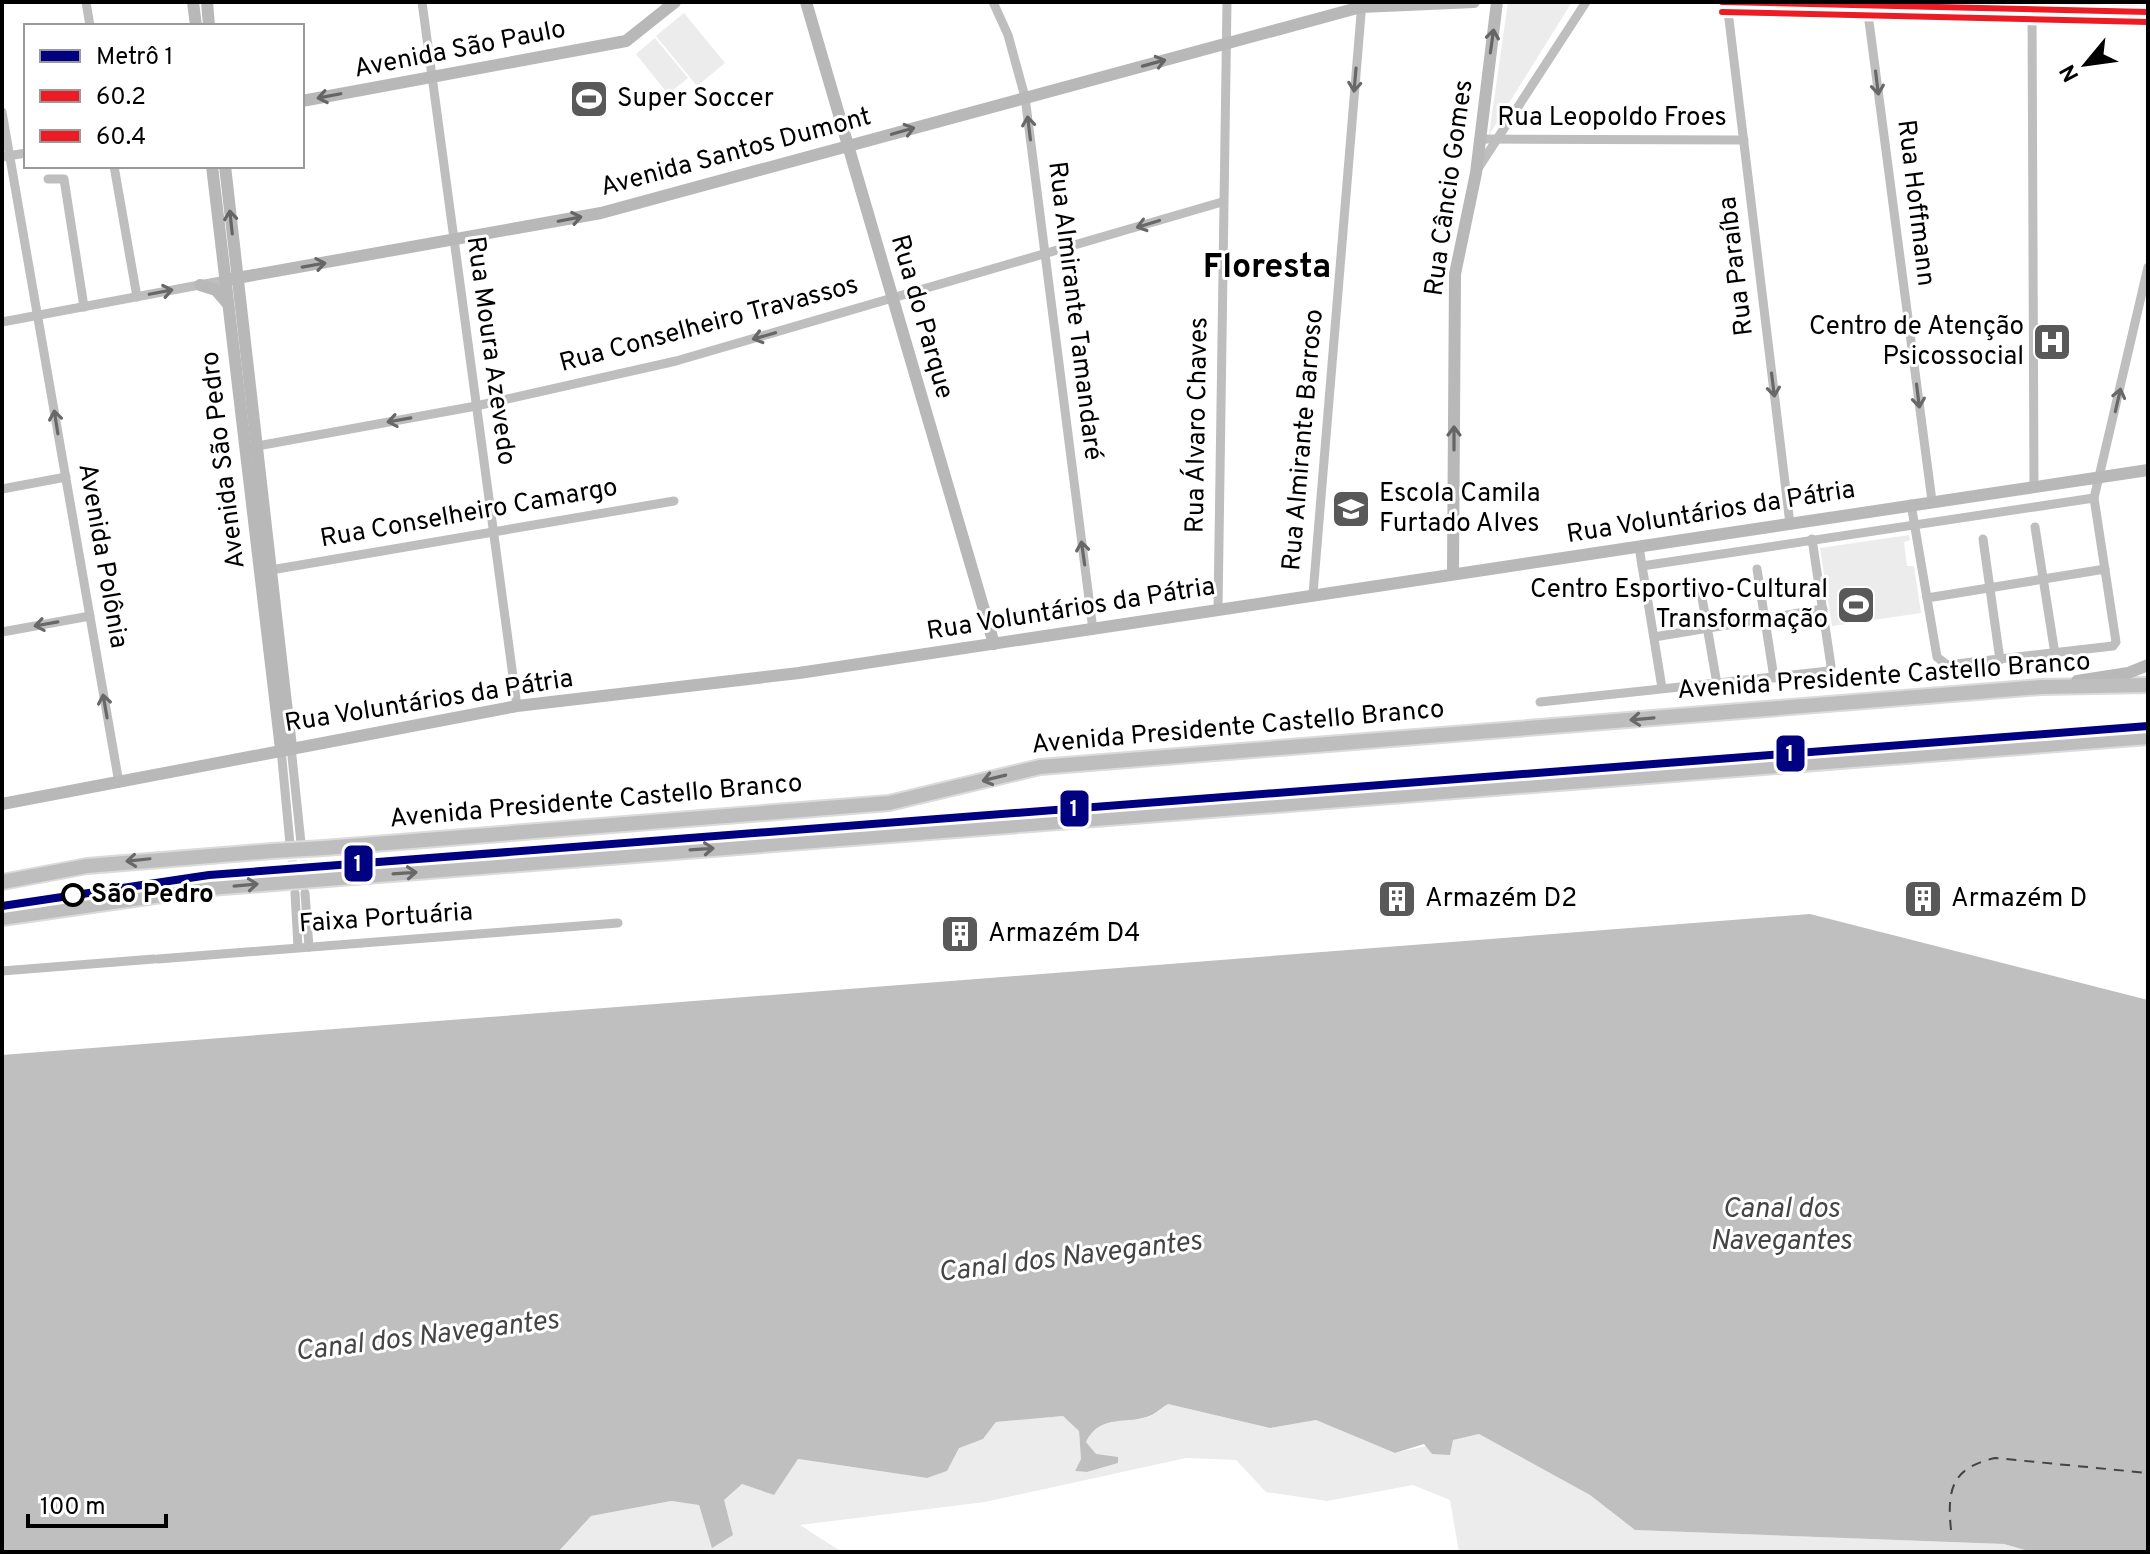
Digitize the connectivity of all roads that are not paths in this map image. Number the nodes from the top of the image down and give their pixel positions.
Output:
1 (86, 2) edge
2 (193, 2) edge
3 (207, 2) edge
4 (422, 2) edge
5 (675, 2) edge
6 (806, 2) edge
7 (993, 2) edge
8 (1227, 2) edge
9 (1474, 2) edge
10 (1497, 2) edge
11 (1586, 2) edge
12 (1724, 2) edge
13 (1361, 5) edge
14 (1867, 6) junction
15 (2032, 9) junction
16 (2148, 12) edge
17 (90, 24) edge
18 (196, 24) edge
19 (209, 24) edge
20 (1224, 44) junction
21 (430, 78) junction
22 (1025, 97) junction
23 (304, 101) edge
24 (2, 112) edge
25 (1479, 139) junction
26 (1498, 139) junction
27 (1744, 140) junction
28 (848, 146) junction
29 (6, 156) edge
30 (114, 168) edge
31 (212, 168) edge
32 (225, 168) edge
33 (1476, 173) junction
34 (48, 179) dead end
35 (1222, 202) junction
36 (453, 241) junction
37 (1044, 255) junction
38 (2148, 267) edge
39 (232, 279) junction
40 (200, 285) junction
41 (137, 297) junction
42 (893, 299) junction
43 (228, 304) junction
44 (84, 307) junction
45 (57, 312) junction
46 (37, 315) junction
47 (2, 322) edge
48 (41, 337) junction
49 (476, 406) junction
50 (251, 447) junction
51 (2148, 470) edge
52 (2101, 476) junction
53 (66, 477) junction
54 (2034, 487) junction
55 (2, 489) edge
56 (2094, 498) junction
57 (674, 501) dead end
58 (1932, 501) junction
59 (1911, 504) junction
60 (1790, 524) junction
61 (1915, 525) junction
62 (2035, 527) dead end
63 (493, 532) junction
64 (1812, 539) junction
65 (1983, 539) dead end
66 (1639, 547) junction
67 (1642, 566) junction
68 (1757, 569) dead end
69 (2105, 569) junction
70 (271, 570) junction
71 (1453, 572) junction
72 (2044, 579) junction
73 (1700, 586) dead end
74 (1991, 587) junction
75 (1313, 594) junction
76 (1927, 598) junction
77 (1218, 609) junction
78 (1823, 609) junction
79 (90, 616) junction
80 (1765, 618) junction
81 (1708, 628) junction
82 (1093, 630) junction
83 (2, 632) edge
84 (1654, 637) junction
85 (994, 644) junction
86 (2055, 654) junction
87 (2000, 660) junction
88 (2148, 665) edge
89 (1774, 678) junction
90 (1717, 684) junction
91 (2148, 685) edge
92 (2041, 687) junction
93 (1662, 688) junction
94 (1540, 702) dead end
95 (517, 706) junction
96 (2148, 737) edge
97 (286, 748) junction
98 (119, 783) junction
99 (2, 804) edge
100 (296, 844) tunnel mouth
101 (2, 882) edge
102 (300, 893) tunnel mouth
103 (2, 918) edge
104 (618, 923) dead end
105 (304, 947) junction
106 (2, 971) edge

1 - 17 street
2 - 18 street
3 - 19 street
4 - 21 street, Rua Moura Azevedo
5 - 21 street, Avenida São Paulo
6 - 28 street, Rua do Parque
7 - 22 street, Rua Almirante Tamandaré
8 - 20 street, Rua Álvaro Chaves
9 - 13 street, Avenida Santos Dumont
25 -> 10 street, Rua Câncio Gomes
11 - 26 street
12 - 14 street
12 - 27 street, Rua Paraíba
13 - 20 street, Avenida Santos Dumont
13 -> 75 street, Rua Almirante Barroso
14 - 15 street
14 -> 58 street, Rua Hoffmann
15 - 16 street
15 - 54 street
22 -> 20 street, Avenida Santos Dumont
20 - 35 street, Rua Álvaro Chaves
21 -> 23 street, Avenida São Paulo
21 - 36 street, Rua Moura Azevedo
28 -> 22 street, Avenida Santos Dumont
37 -> 22 street, Rua Almirante Tamandaré
24 - 29 street, Avenida Polônia
25 - 26 street, Rua Leopoldo Froes
25 - 33 street, Rua Câncio Gomes
26 - 27 street, Rua Leopoldo Froes
26 - 33 street
27 -> 60 street, Rua Paraíba
36 -> 28 street, Avenida Santos Dumont
28 - 42 street, Rua do Parque
29 - 46 street, Avenida Polônia
30 - 41 street
31 - 39 street, Avenida São Pedro
39 -> 32 street, Avenida São Pedro
71 -> 33 street, Rua Câncio Gomes
34 - 44 street
35 -> 37 street, Rua Conselheiro Travassos
35 - 77 street, Rua Álvaro Chaves
39 -> 36 street, Avenida Santos Dumont
36 - 49 street, Rua Moura Azevedo
37 - 42 street, Rua Conselheiro Travassos
82 -> 37 street, Rua Almirante Tamandaré
52 -> 38 street
39 - 40 street, Avenida Santos Dumont
39 - 43 street, Avenida São Pedro
39 - 50 street, Avenida São Pedro
41 -> 40 street, Avenida Santos Dumont
40 - 43 street
41 - 44 street, Avenida Santos Dumont
42 -> 49 street, Rua Conselheiro Travassos
42 - 85 street, Rua do Parque
43 - 50 street, Avenida São Pedro
44 - 45 street, Avenida Santos Dumont
45 - 46 street, Avenida Santos Dumont
45 - 48 street
46 - 47 street, Avenida Santos Dumont
46 - 48 street, Avenida Polônia
53 -> 48 street, Avenida Polônia
49 -> 50 street, Rua Conselheiro Travassos
49 - 63 street, Rua Moura Azevedo
50 - 70 street, Avenida São Pedro
50 - 97 street, Avenida São Pedro
51 - 52 street, Rua Voluntários da Pátria
52 - 54 street, Rua Voluntários da Pátria
52 - 56 street
53 - 55 street
53 - 79 street, Avenida Polônia
54 - 58 street, Rua Voluntários da Pátria
56 - 61 street
56 - 69 street
57 - 63 street, Rua Conselheiro Camargo
58 - 59 street, Rua Voluntários da Pátria
59 - 60 street, Rua Voluntários da Pátria
59 - 61 street
60 - 66 street, Rua Voluntários da Pátria
61 - 64 street
61 - 76 street
62 - 72 street
63 - 70 street, Rua Conselheiro Camargo
63 - 95 street, Rua Moura Azevedo
64 - 67 street
64 - 78 street
65 - 74 street
66 - 67 street
66 - 71 street, Rua Voluntários da Pátria
67 - 84 street
68 - 80 street
69 - 72 street
69 - 86 street
70 - 97 street, Avenida São Pedro
71 - 75 street, Rua Voluntários da Pátria
72 - 74 street
72 - 86 street
73 - 81 street
74 - 76 street
74 - 87 street
75 - 77 street, Rua Voluntários da Pátria
76 - 87 street
77 - 82 street, Rua Voluntários da Pátria
78 - 80 street
78 - 89 street
79 -> 83 street
98 -> 79 street, Avenida Polônia
80 - 81 street
80 - 89 street
81 - 84 street
81 - 90 street
82 - 85 street, Rua Voluntários da Pátria
84 - 93 street
85 - 95 street, Rua Voluntários da Pátria
86 - 87 street
88 - 92 street
89 - 90 street
90 - 93 street
91 - 92 main road, Avenida Presidente Castello Branco
92 -> 101 main road, Avenida Presidente Castello Branco, bridge
93 - 94 street
95 - 97 street, Rua Voluntários da Pátria
103 -> 96 main road, Avenida Presidente Castello Branco, bridge
97 - 98 street, Rua Voluntários da Pátria
97 - 100 street
98 - 99 street, Rua Voluntários da Pátria
102 - 105 street
104 - 105 street, Faixa Portuária
105 - 106 street, Faixa Portuária

